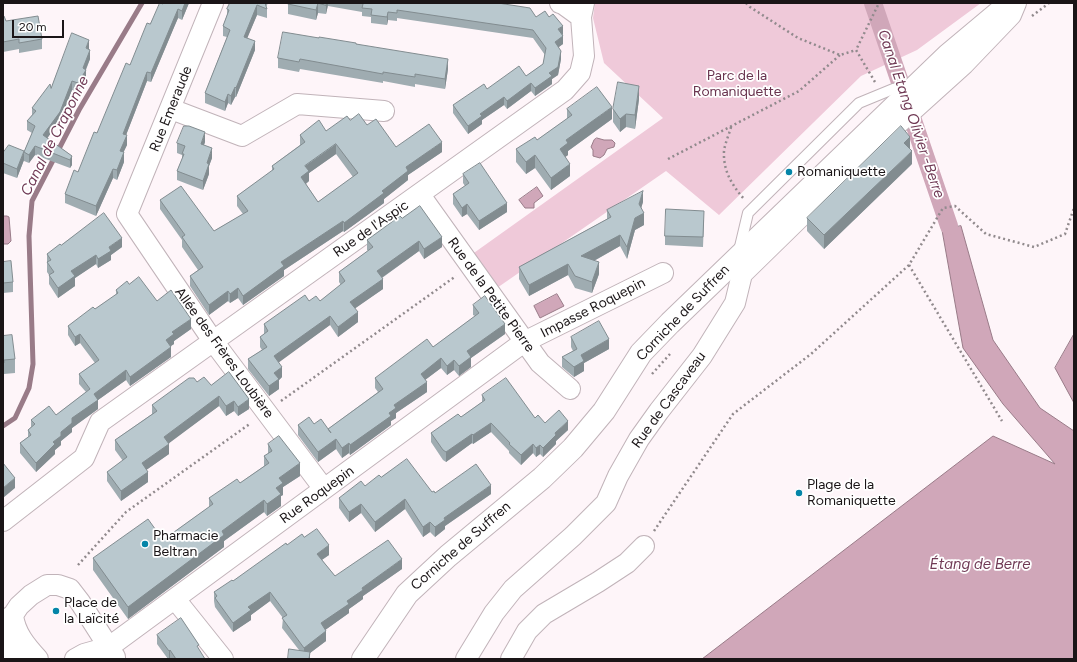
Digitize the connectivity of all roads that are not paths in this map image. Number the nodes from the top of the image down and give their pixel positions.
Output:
1 (213, 3) edge
2 (560, 3) edge
3 (1010, 3) edge
4 (1016, 3) edge
5 (582, 10) edge
6 (915, 86) junction
7 (171, 109) junction
8 (384, 111) dead end
9 (420, 195) junction
10 (127, 214) joint
11 (740, 266) junction
12 (662, 273) dead end
13 (213, 341) junction
14 (524, 342) junction
15 (570, 389) dead end
16 (324, 490) junction
17 (3, 521) edge
18 (644, 546) road end
19 (175, 599) junction
20 (8, 622) edge
21 (3, 642) edge
22 (113, 653) edge
23 (17, 659) edge
24 (38, 659) edge
25 (74, 659) edge
26 (223, 659) edge
27 (363, 659) edge
28 (466, 659) edge
29 (511, 659) edge

1 - 7 street, Rue Emeraude
2 - 5 street
3 - 6 main road, Corniche de Suffren
4 - 11 street
5 - 9 street, Rue de l'Aspic
6 - 11 main road, Corniche de Suffren
6 - 11 lane
7 - 8 street
7 - 10 street, Rue Emeraude
9 - 13 street, Rue de l'Aspic
9 - 14 street, Rue de la Petite Pierre
10 - 13 street, Allée des Frères Loubière
11 - 27 main road, Corniche de Suffren
11 - 28 street, Rue de Cascaveau
12 - 14 street, Impasse Roquepin
13 - 16 street, Allée des Frères Loubière
13 - 17 street, Rue de l'Aspic
14 - 15 street, Rue de la Petite Pierre
14 - 16 street, Rue Roquepin
16 - 19 street, Rue Roquepin
18 - 29 street
19 - 22 street, Rue Roquepin
19 - 26 street
20 - 22 street
20 - 24 street
21 - 23 street
22 - 25 street

